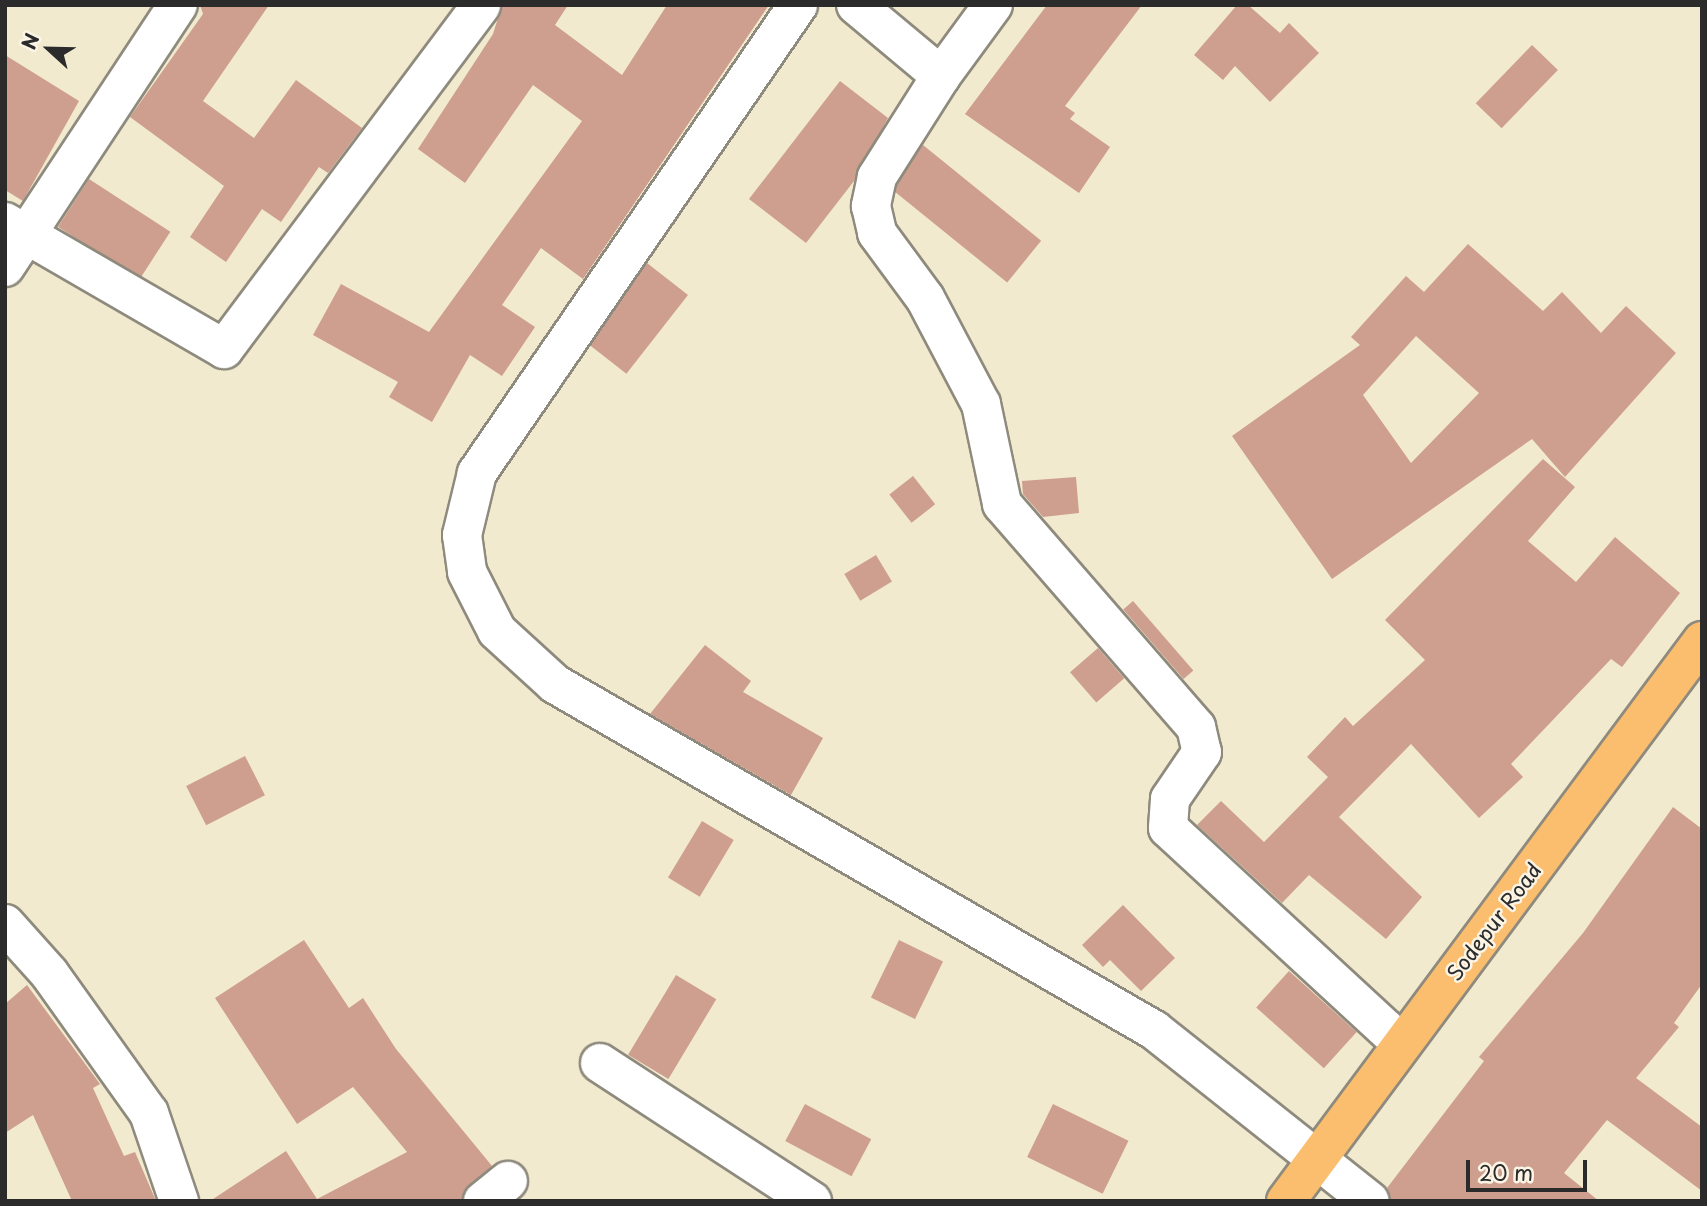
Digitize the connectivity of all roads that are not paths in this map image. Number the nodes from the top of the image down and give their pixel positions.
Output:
1 (178, 5) edge
2 (481, 5) edge
3 (798, 5) edge
4 (856, 5) edge
5 (993, 5) edge
6 (941, 76) junction
7 (12, 242) edge
8 (1702, 641) edge
9 (5, 924) edge
10 (1401, 1043) junction
11 (600, 1063) dead end
12 (1316, 1160) junction
13 (179, 1201) edge
14 (813, 1201) edge
15 (1286, 1201) edge
16 (1370, 1201) edge

1 - 7 street
2 - 7 street
3 - 12 street
4 - 6 street
5 - 6 street
6 - 10 street
8 - 10 main road, Sodepur Road
9 - 13 street
10 - 12 main road, Sodepur Road
11 - 14 street
12 - 15 main road, Sodepur Road
12 - 16 street

